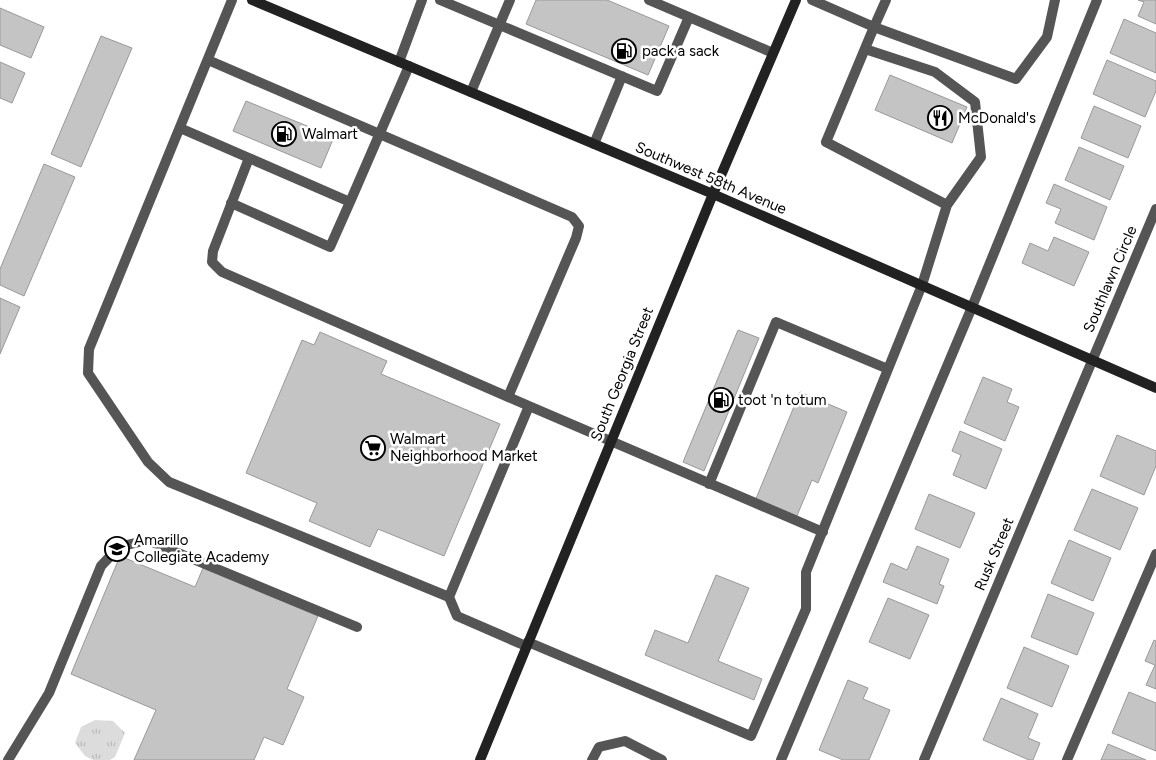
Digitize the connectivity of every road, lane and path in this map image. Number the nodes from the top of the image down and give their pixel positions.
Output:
1 (232, 0) edge
2 (252, 0) edge
3 (422, 0) edge
4 (440, 0) edge
5 (510, 0) edge
6 (649, 0) edge
7 (796, 0) edge
8 (812, 0) edge
9 (886, 0) edge
10 (1055, 0) edge
11 (1096, 0) edge
12 (666, 3) edge
13 (689, 17) junction
14 (500, 24) junction
15 (874, 26) junction
16 (865, 49) junction
17 (773, 53) junction
18 (208, 60) junction
19 (399, 62) junction
20 (409, 66) junction
21 (622, 76) junction
22 (471, 92) junction
23 (180, 128) junction
24 (380, 134) junction
25 (594, 144) junction
26 (249, 158) junction
27 (713, 194) junction
28 (350, 202) junction
29 (231, 203) junction
30 (947, 205) junction
31 (1156, 209) edge
32 (922, 285) junction
33 (972, 307) junction
34 (1092, 361) junction
35 (888, 369) junction
36 (1156, 388) edge
37 (508, 397) junction
38 (529, 406) junction
39 (610, 442) junction
40 (709, 484) junction
41 (823, 532) junction
42 (1156, 554) edge
43 (449, 597) junction
44 (357, 627) dead end
45 (527, 644) junction
46 (8, 760) edge
47 (480, 760) edge
48 (592, 760) edge
49 (662, 760) edge
50 (781, 760) edge
51 (924, 760) edge
52 (1067, 760) edge

1 - 18 street
2 - 19 main road, Southwest 58th Avenue
3 - 19 street
4 - 14 street
5 - 14 street
6 - 12 street
7 - 17 main road, South Georgia Street
8 - 15 street
9 - 15 street
10 - 15 street
11 - 33 street
12 - 13 street
13 - 17 street
13 - 21 street
14 - 21 street
14 - 22 street
15 - 16 street
16 - 30 street
16 - 30 street
17 - 27 main road, South Georgia Street
18 - 23 street
18 - 24 street
19 - 20 main road, Southwest 58th Avenue
20 - 22 main road, Southwest 58th Avenue
20 - 24 street
21 - 25 street
22 - 25 main road, Southwest 58th Avenue
23 - 26 street
23 - 43 street
24 - 28 street
24 - 37 street
25 - 27 main road, Southwest 58th Avenue
26 - 28 street
26 - 29 street
27 - 32 main road, Southwest 58th Avenue
27 - 39 main road, South Georgia Street
28 - 29 street
29 - 37 street
30 - 32 street
31 - 34 street, Southlawn Circle
32 - 33 main road, Southwest 58th Avenue
32 - 35 street
33 - 34 main road, Southwest 58th Avenue
33 - 50 street
34 - 36 main road, Southwest 58th Avenue
34 - 51 street, Rusk Street
35 - 40 street
35 - 41 street
37 - 38 street
38 - 39 street
38 - 43 street
39 - 40 street
39 - 45 main road, South Georgia Street
40 - 41 street
41 - 45 street
42 - 52 street
43 - 45 street
44 - 46 street
45 - 47 main road, South Georgia Street
48 - 49 street

